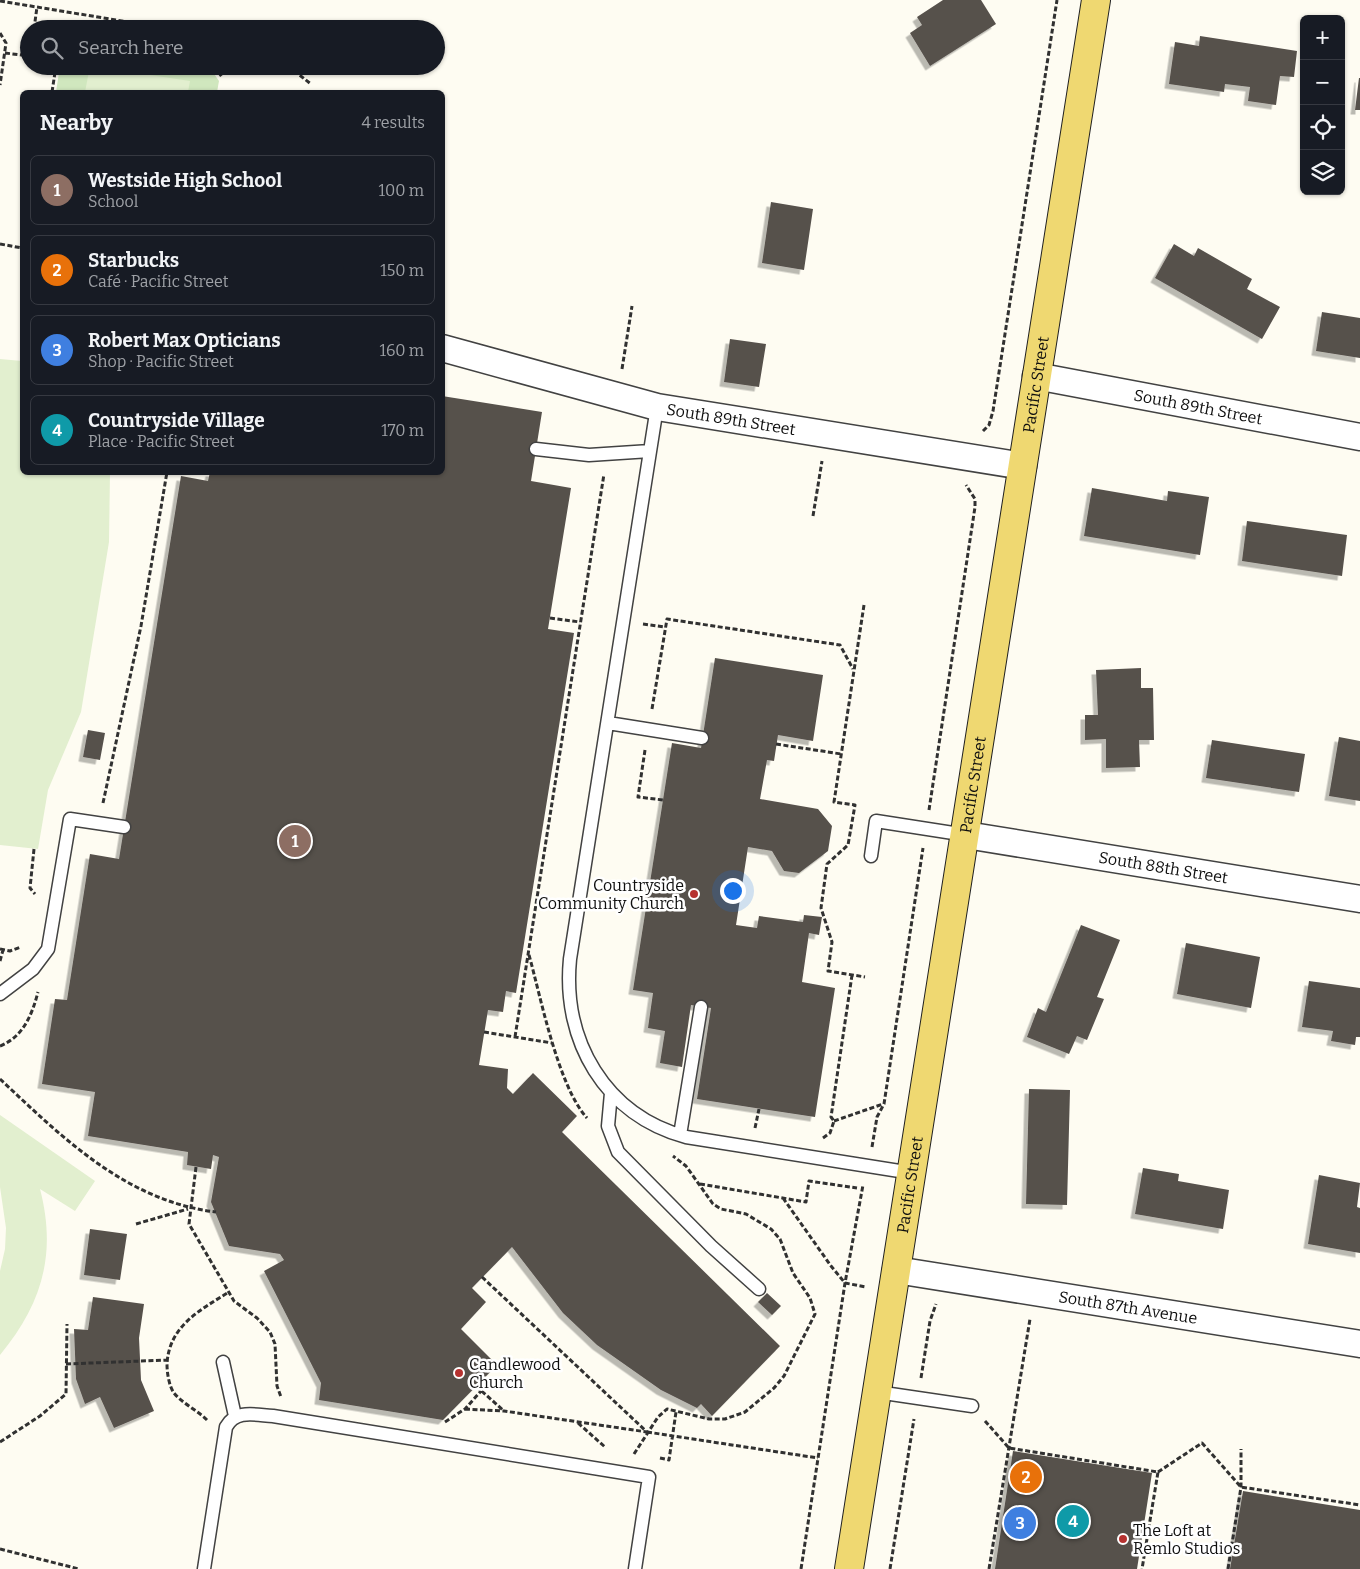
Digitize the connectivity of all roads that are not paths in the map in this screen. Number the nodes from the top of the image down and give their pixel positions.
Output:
1 (1096, 0) edge
2 (445, 349) edge
3 (1036, 376) junction
4 (657, 407) junction
5 (1360, 437) edge
6 (536, 449) dead end
7 (650, 451) junction
8 (1022, 466) junction
9 (608, 723) junction
10 (702, 738) dead end
11 (124, 827) dead end
12 (966, 835) junction
13 (871, 856) dead end
14 (1360, 899) edge
15 (0, 994) edge
16 (701, 1007) dead end
17 (611, 1093) junction
18 (680, 1135) junction
19 (912, 1173) junction
20 (896, 1270) junction
21 (758, 1289) dead end
22 (1360, 1344) edge
23 (223, 1362) dead end
24 (877, 1392) junction
25 (972, 1406) road end
26 (236, 1416) junction
27 (204, 1569) edge
28 (635, 1569) edge
29 (849, 1569) edge

1 - 3 main road, Pacific Street
2 - 4 street, South 89th Street
3 - 5 street, South 89th Street
3 - 8 main road, Pacific Street
4 - 7 lane
4 - 8 street, South 89th Street
6 - 7 lane
7 - 9 lane
8 - 12 main road, Pacific Street
9 - 10 lane
9 - 17 lane
11 - 15 lane
12 - 13 lane
12 - 14 street, South 88th Street
12 - 19 main road, Pacific Street
16 - 18 lane
17 - 18 lane
17 - 21 lane
18 - 19 lane
19 - 20 main road, Pacific Street
20 - 22 street, South 87th Avenue
20 - 24 main road, Pacific Street
23 - 26 lane
24 - 25 lane
24 - 29 main road, Pacific Street
26 - 27 lane
26 - 28 lane

